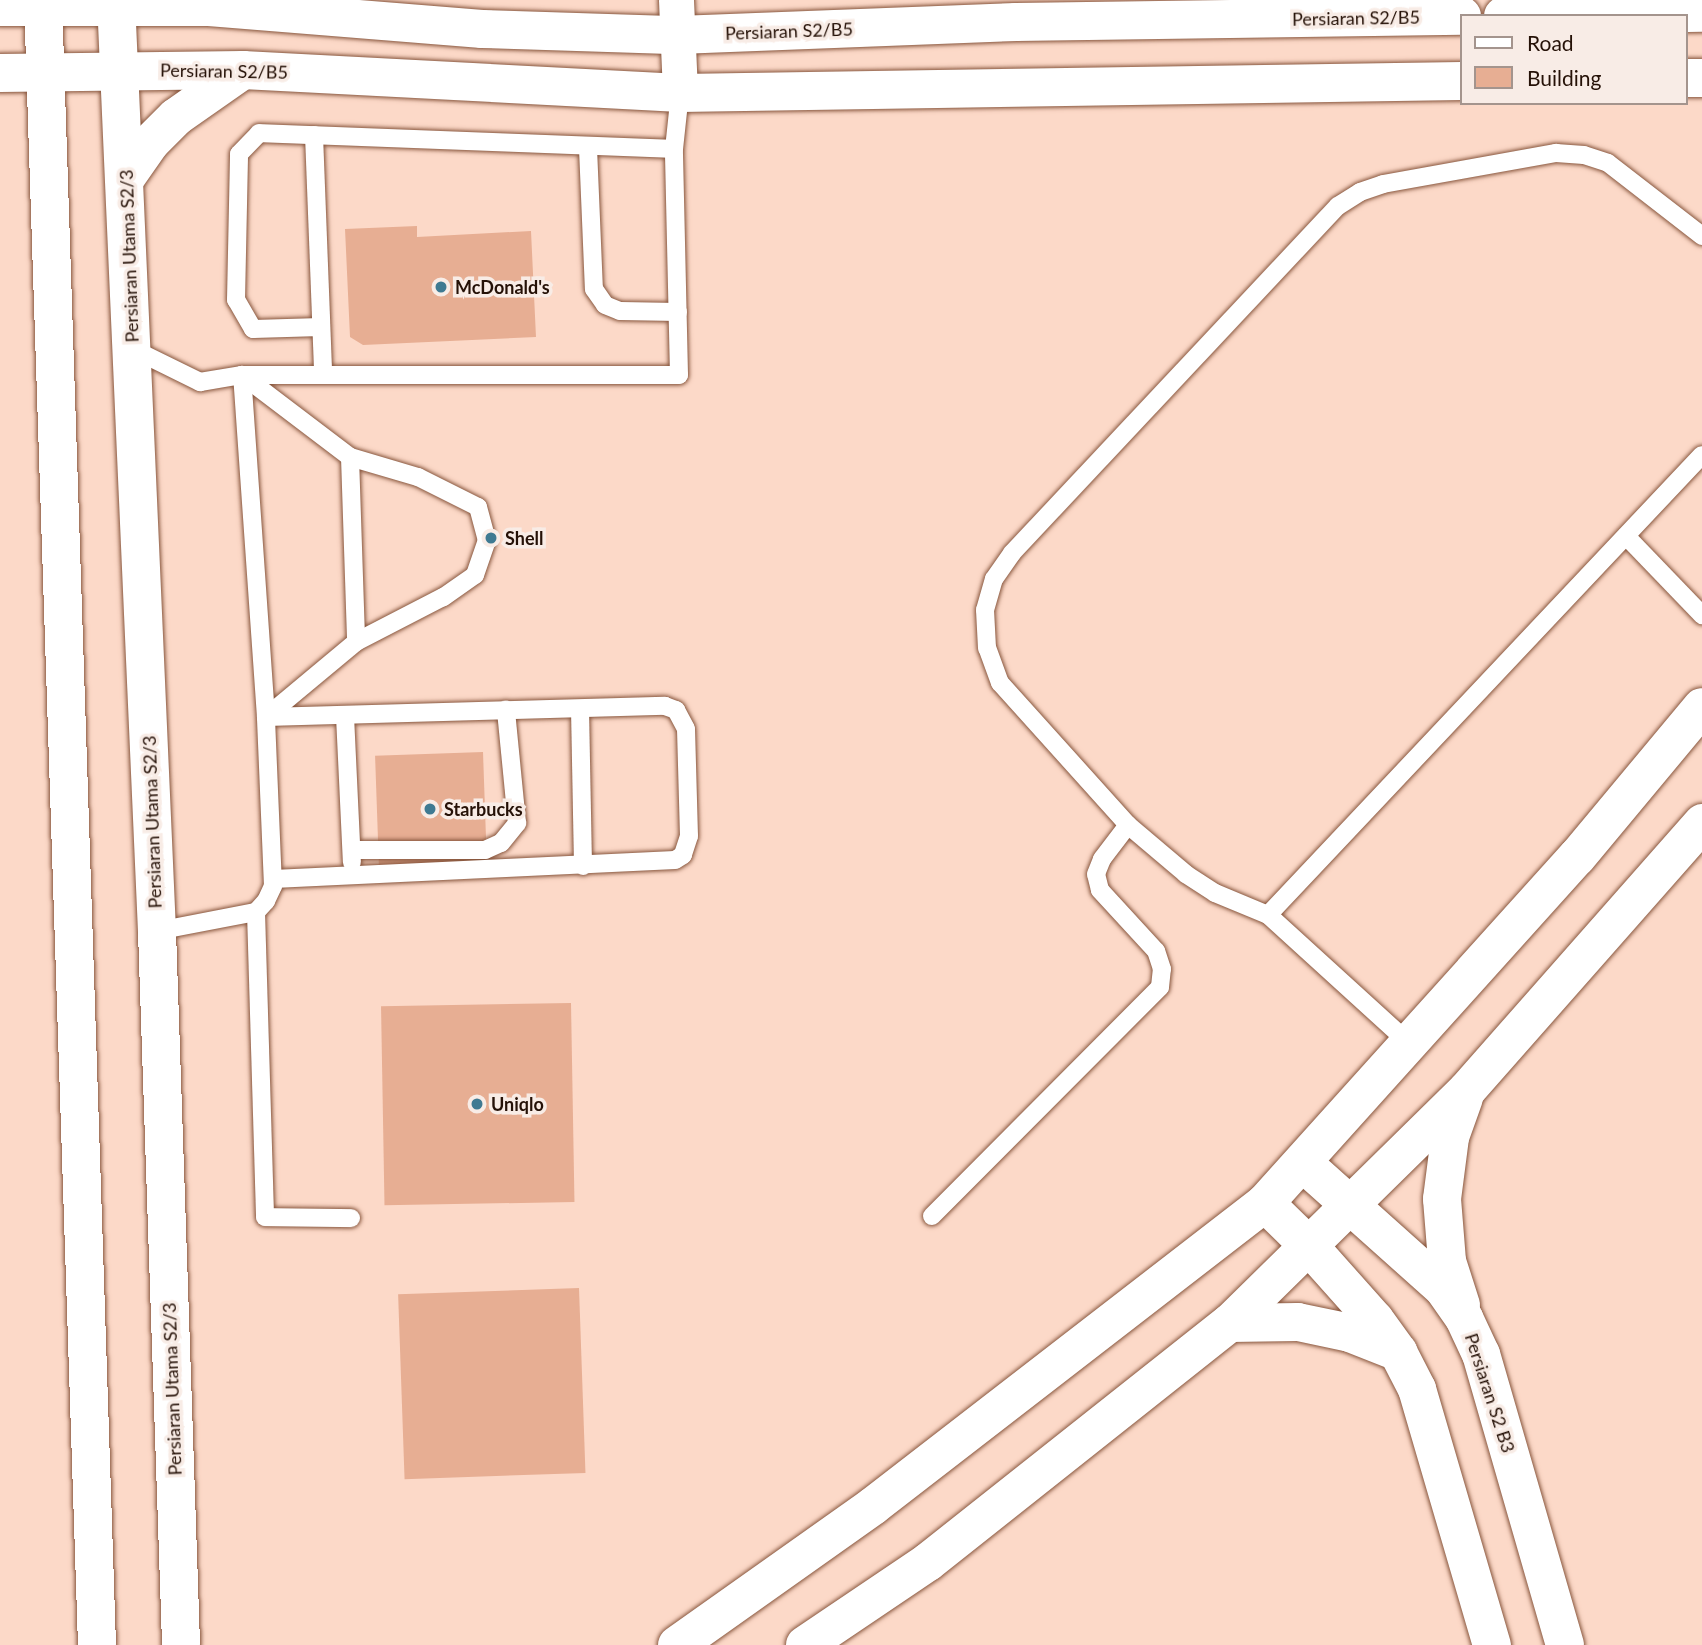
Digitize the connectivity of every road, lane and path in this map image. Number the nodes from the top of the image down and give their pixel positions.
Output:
1 (116, 2) edge
2 (43, 3) edge
3 (202, 4) edge
4 (0, 7) edge
5 (1702, 13) edge
6 (1636, 14) edge
7 (1460, 16) edge
8 (677, 18) edge
9 (120, 70) junction
10 (243, 70) junction
11 (48, 71) junction
12 (0, 74) edge
13 (1460, 81) edge
14 (680, 93) junction
15 (314, 135) junction
16 (588, 148) junction
17 (674, 149) junction
18 (125, 179) junction
19 (1702, 236) edge
20 (678, 312) junction
21 (321, 327) junction
22 (133, 349) junction
23 (323, 374) junction
24 (242, 375) junction
25 (1702, 455) edge
26 (350, 457) junction
27 (1626, 536) junction
28 (1702, 615) edge
29 (356, 642) junction
30 (1702, 707) edge
31 (580, 709) junction
32 (506, 710) junction
33 (345, 716) junction
34 (266, 717) junction
35 (1702, 823) edge
36 (1128, 825) junction
37 (352, 850) junction
38 (583, 866) junction
39 (352, 876) junction
40 (273, 882) junction
41 (256, 912) junction
42 (1268, 915) junction
43 (157, 931) junction
44 (1410, 1044) junction
45 (1467, 1090) junction
46 (1303, 1163) junction
47 (1265, 1203) junction
48 (1351, 1203) junction
49 (932, 1216) dead end
50 (351, 1218) dead end
51 (1309, 1246) junction
52 (1464, 1318) junction
53 (1230, 1323) junction
54 (1398, 1352) junction
55 (97, 1645) edge
56 (181, 1645) edge
57 (677, 1645) edge
58 (805, 1645) edge
59 (1492, 1645) edge
60 (1565, 1645) edge

1 - 2 main road, Persiaran S2/B5
1 - 3 main road, Persiaran S2/B5
1 - 9 main road, Persiaran Utama S2/3
2 - 4 main road, Persiaran S2/B5
2 - 11 main road
3 - 8 main road, Persiaran S2/B5
5 - 6 main road
7 - 8 main road, Persiaran S2/B5
8 - 14 street
9 - 10 main road, Persiaran S2/B5
9 - 11 main road, Persiaran S2/B5
9 - 18 main road, Persiaran Utama S2/3
10 - 14 main road, Persiaran S2/B5
10 - 18 main road
11 - 12 main road, Persiaran S2/B5
11 - 55 main road
13 - 14 main road, Persiaran S2/B5
14 - 17 lane
15 - 16 lane
15 - 21 lane
15 - 21 lane
16 - 17 lane
16 - 20 lane
17 - 20 lane
18 - 22 main road, Persiaran Utama S2/3
19 - 36 lane
20 - 23 lane
21 - 23 lane
22 - 24 lane
22 - 43 main road, Persiaran Utama S2/3
23 - 24 lane
24 - 26 lane
24 - 34 lane
25 - 27 lane
26 - 29 lane
26 - 29 lane
27 - 28 lane
27 - 42 lane
29 - 34 lane
30 - 44 main road
31 - 32 lane
31 - 38 lane
31 - 38 lane
32 - 33 lane
32 - 37 lane
33 - 34 lane
33 - 37 lane
34 - 40 lane
35 - 45 main road
36 - 42 lane
36 - 49 lane
37 - 39 lane
38 - 39 lane
39 - 40 lane
40 - 41 lane
41 - 43 lane
41 - 50 lane
42 - 44 lane
43 - 56 main road, Persiaran Utama S2/3
44 - 46 main road
45 - 48 main road
45 - 52 main road
46 - 47 main road
46 - 48 main road, Persiaran S2 B3
47 - 51 main road
47 - 57 main road
48 - 51 main road
48 - 52 main road, Persiaran S2 B3
51 - 53 main road
51 - 54 main road
52 - 60 main road, Persiaran S2 B3
53 - 54 main road
53 - 58 main road
54 - 59 main road

